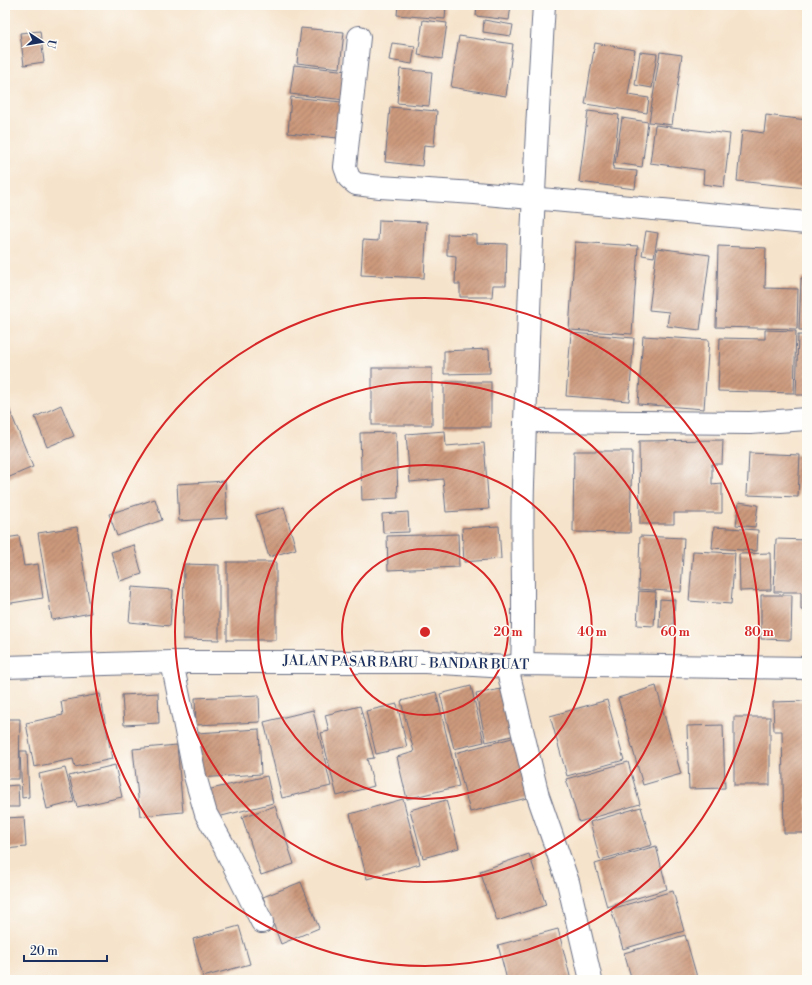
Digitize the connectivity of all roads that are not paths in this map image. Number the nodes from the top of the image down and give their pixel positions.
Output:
1 (544, 5) edge
2 (359, 37) dead end
3 (533, 198) junction
4 (807, 223) edge
5 (807, 419) edge
6 (526, 421) junction
7 (172, 662) junction
8 (514, 666) junction
9 (5, 667) edge
10 (807, 668) edge
11 (262, 922) dead end
12 (591, 980) edge

1 - 3 street
2 - 3 street
3 - 4 street
3 - 6 street
5 - 6 street
6 - 8 street
7 - 8 street, JALAN PASAR BARU - BANDAR BUAT
7 - 9 street, JALAN PASAR BARU - BANDAR BUAT
7 - 11 street
8 - 10 street, JALAN PASAR BARU - BANDAR BUAT
8 - 12 street

